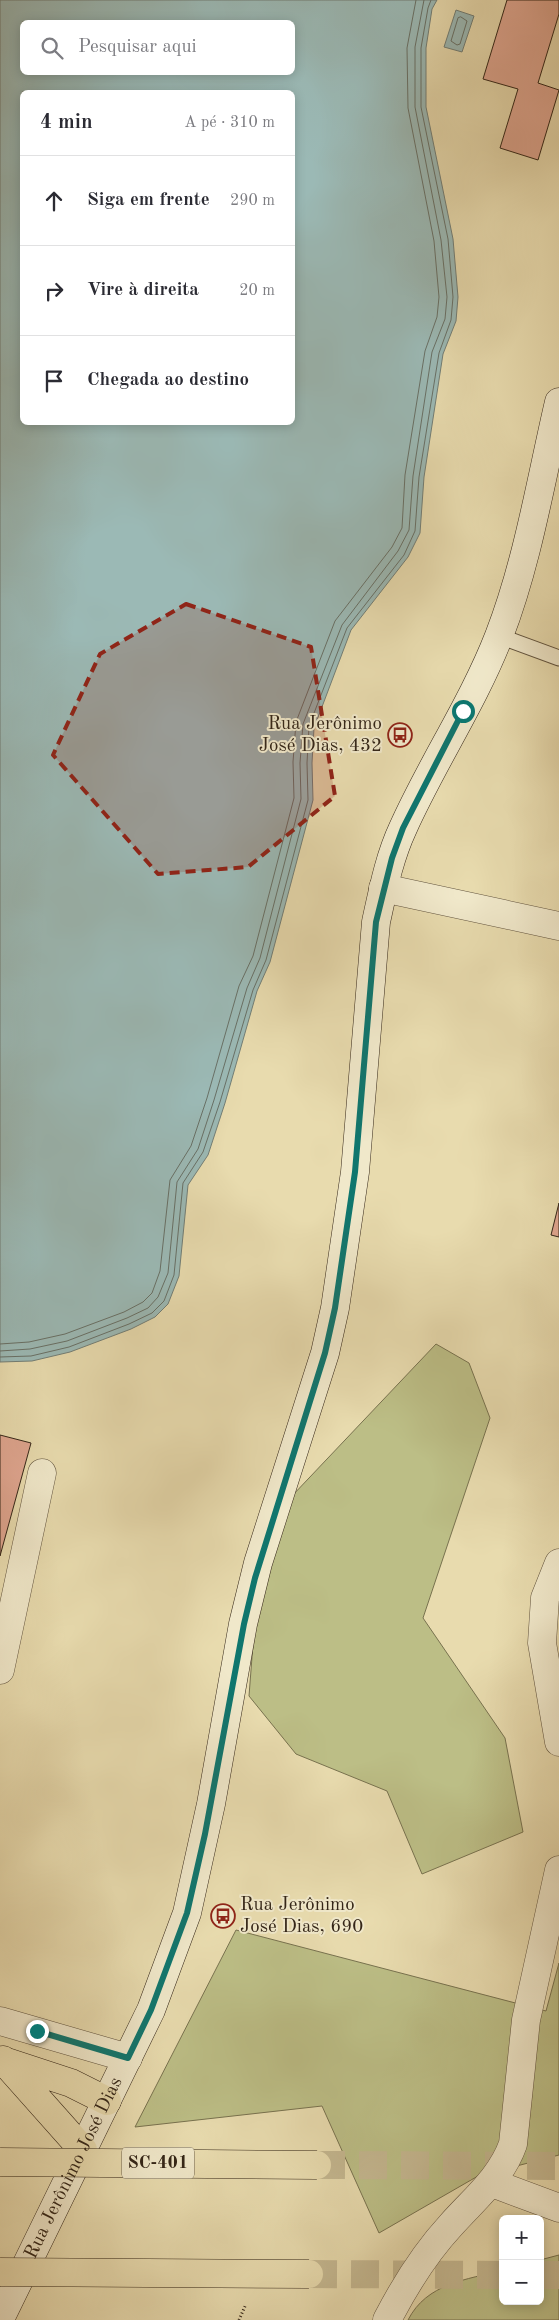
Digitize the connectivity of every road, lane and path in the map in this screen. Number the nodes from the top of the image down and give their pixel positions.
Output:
1 (559, 402) edge
2 (499, 636) junction
3 (559, 658) edge
4 (383, 888) junction
5 (559, 926) edge
6 (42, 1473) dead end
7 (559, 1563) edge
8 (0, 1670) edge
9 (559, 1742) edge
10 (559, 1870) edge
11 (0, 2021) edge
12 (128, 2058) junction
13 (1, 2060) edge
14 (107, 2101) junction
15 (83, 2150) junction
16 (0, 2162) edge
17 (317, 2165) tunnel mouth
18 (492, 2182) junction
19 (559, 2208) edge
20 (0, 2272) edge
21 (309, 2274) tunnel mouth
22 (4, 2307) edge
23 (386, 2320) edge

1 - 2 main road, Rua Jerônimo José Dias
2 - 3 lane
2 - 4 main road, Rua Jerônimo José Dias
4 - 5 main road
4 - 12 main road, Rua Jerônimo José Dias
6 - 8 main road
7 - 9 main road
10 - 18 main road
11 - 12 main road
12 - 14 main road, Rua Jerônimo José Dias
13 - 14 highway
13 - 15 highway
14 - 15 main road, Rua Jerônimo José Dias
15 - 22 main road, Rua Jerônimo José Dias
16 - 17 highway, SC-401, bridge
18 - 19 main road
18 - 23 main road
20 - 21 highway, bridge

